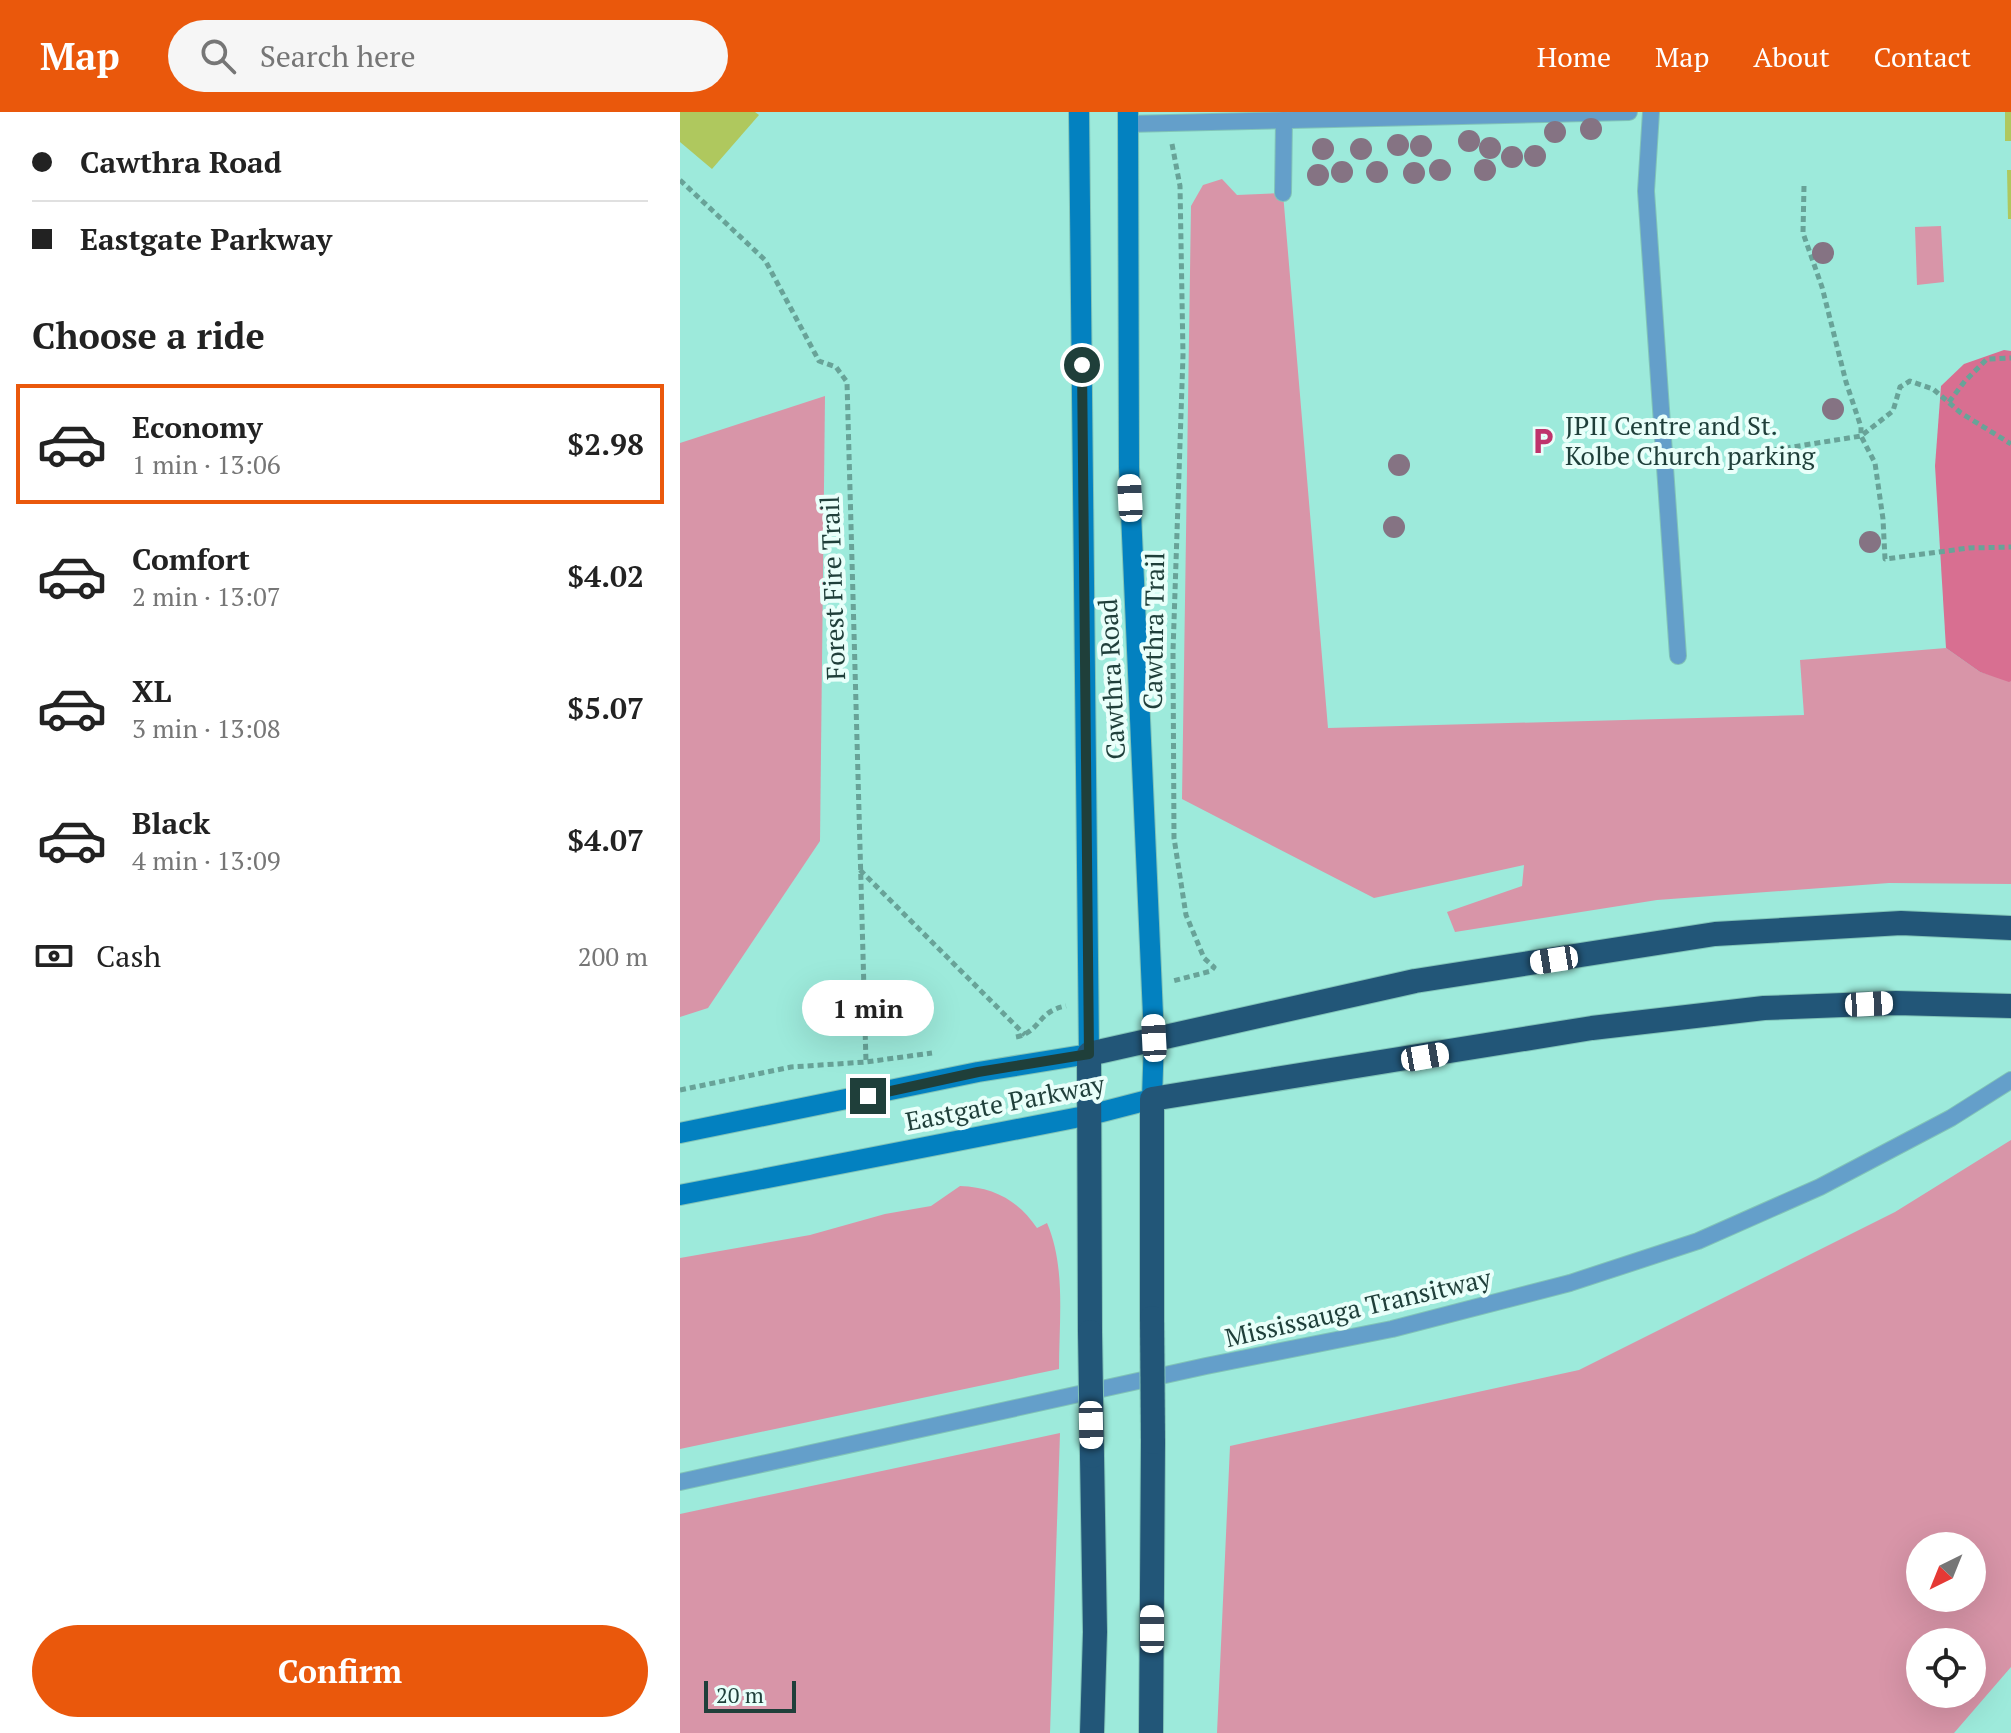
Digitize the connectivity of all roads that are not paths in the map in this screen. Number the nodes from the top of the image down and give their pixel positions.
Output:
1 (1079, 112) edge
2 (1602, 112) edge
3 (1629, 112) edge
4 (1651, 112) edge
5 (1128, 118) edge
6 (1284, 120) junction
7 (1283, 193) dead end
8 (1678, 656) dead end
9 (2011, 928) edge
10 (2011, 1006) edge
11 (1154, 1038) junction
12 (1089, 1054) junction
13 (2011, 1080) edge
14 (1152, 1099) junction
15 (1090, 1115) junction
16 (680, 1133) edge
17 (680, 1195) edge
18 (680, 1482) edge
19 (1092, 1733) edge
20 (1151, 1733) edge

1 - 12 main road, Cawthra Road
2 - 3 lane
2 - 6 lane
4 - 8 lane
5 - 6 lane
5 - 11 main road, Cawthra Road
6 - 7 lane
9 - 11 highway
10 - 14 highway
11 - 12 highway
11 - 14 main road, Cawthra Road
12 - 15 highway
12 - 16 main road, Eastgate Parkway
13 - 18 lane, Mississauga Transitway
14 - 15 main road, Eastgate Parkway
14 - 20 highway, bridge
15 - 17 main road, Eastgate Parkway
15 - 19 highway, bridge

